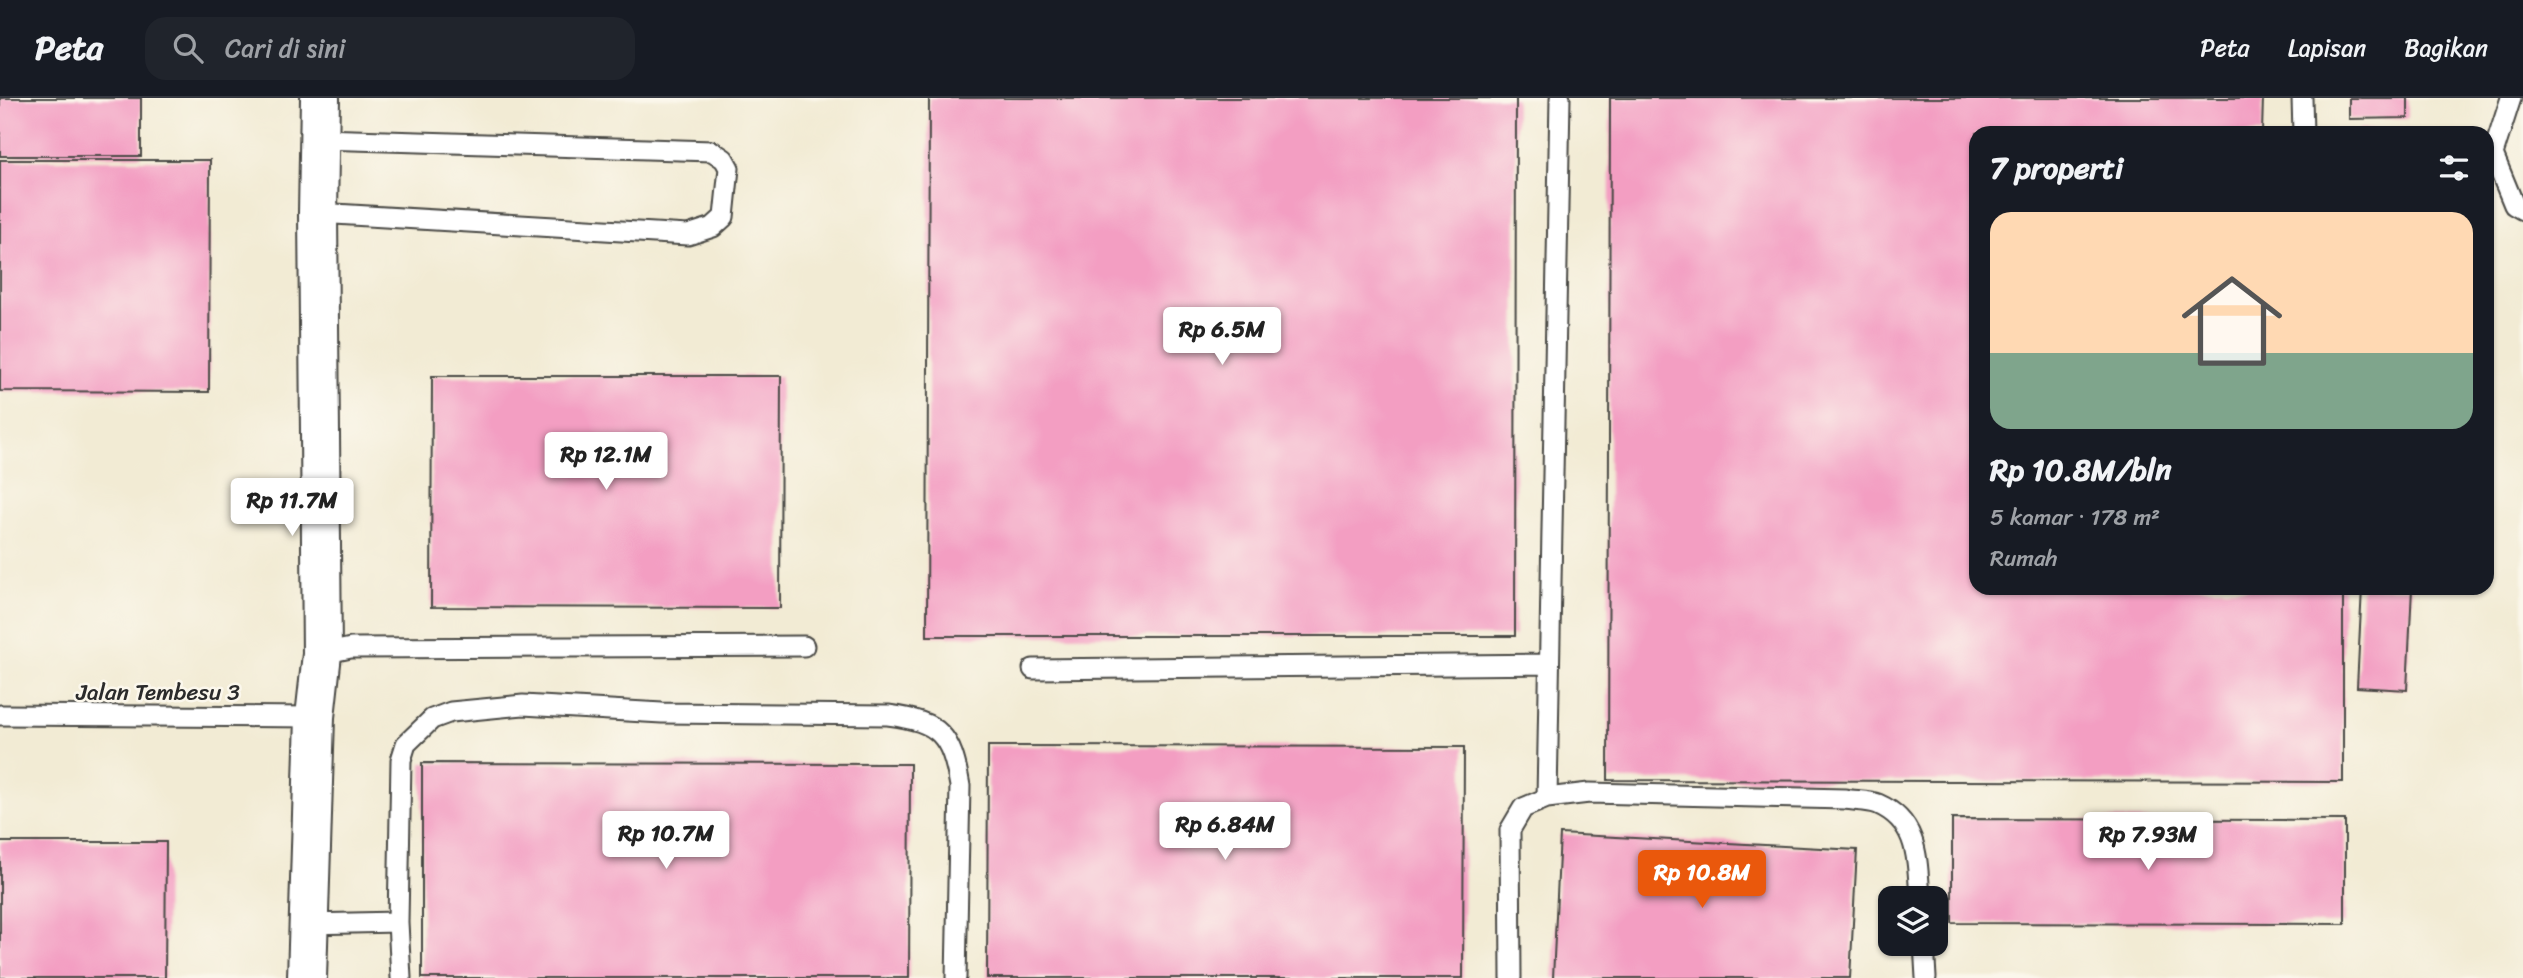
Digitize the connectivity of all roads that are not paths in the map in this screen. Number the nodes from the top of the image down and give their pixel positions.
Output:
1 (320, 98) edge
2 (1560, 98) edge
3 (2302, 98) edge
4 (2511, 98) edge
5 (2303, 126) edge
6 (320, 139) junction
7 (2494, 151) edge
8 (2494, 156) edge
9 (2523, 210) edge
10 (318, 213) junction
11 (804, 646) dead end
12 (322, 654) junction
13 (1548, 664) junction
14 (1033, 669) dead end
15 (0, 715) edge
16 (315, 717) junction
17 (1547, 798) junction
18 (1919, 886) edge
19 (398, 922) junction
20 (307, 924) junction
21 (1925, 956) edge
22 (307, 978) edge
23 (401, 978) edge
24 (956, 978) edge
25 (1511, 978) edge
26 (1926, 978) edge

1 - 6 street
2 - 13 lane
3 - 5 lane
4 - 7 lane
6 - 10 street
6 - 10 lane
8 - 9 lane
10 - 12 street
11 - 12 lane
12 - 16 street
13 - 14 lane
13 - 17 lane
15 - 16 lane, Jalan Tembesu 3
16 - 20 street
17 - 18 lane
17 - 25 lane
19 - 20 lane
19 - 23 lane
19 - 24 lane
20 - 22 street
21 - 26 lane

